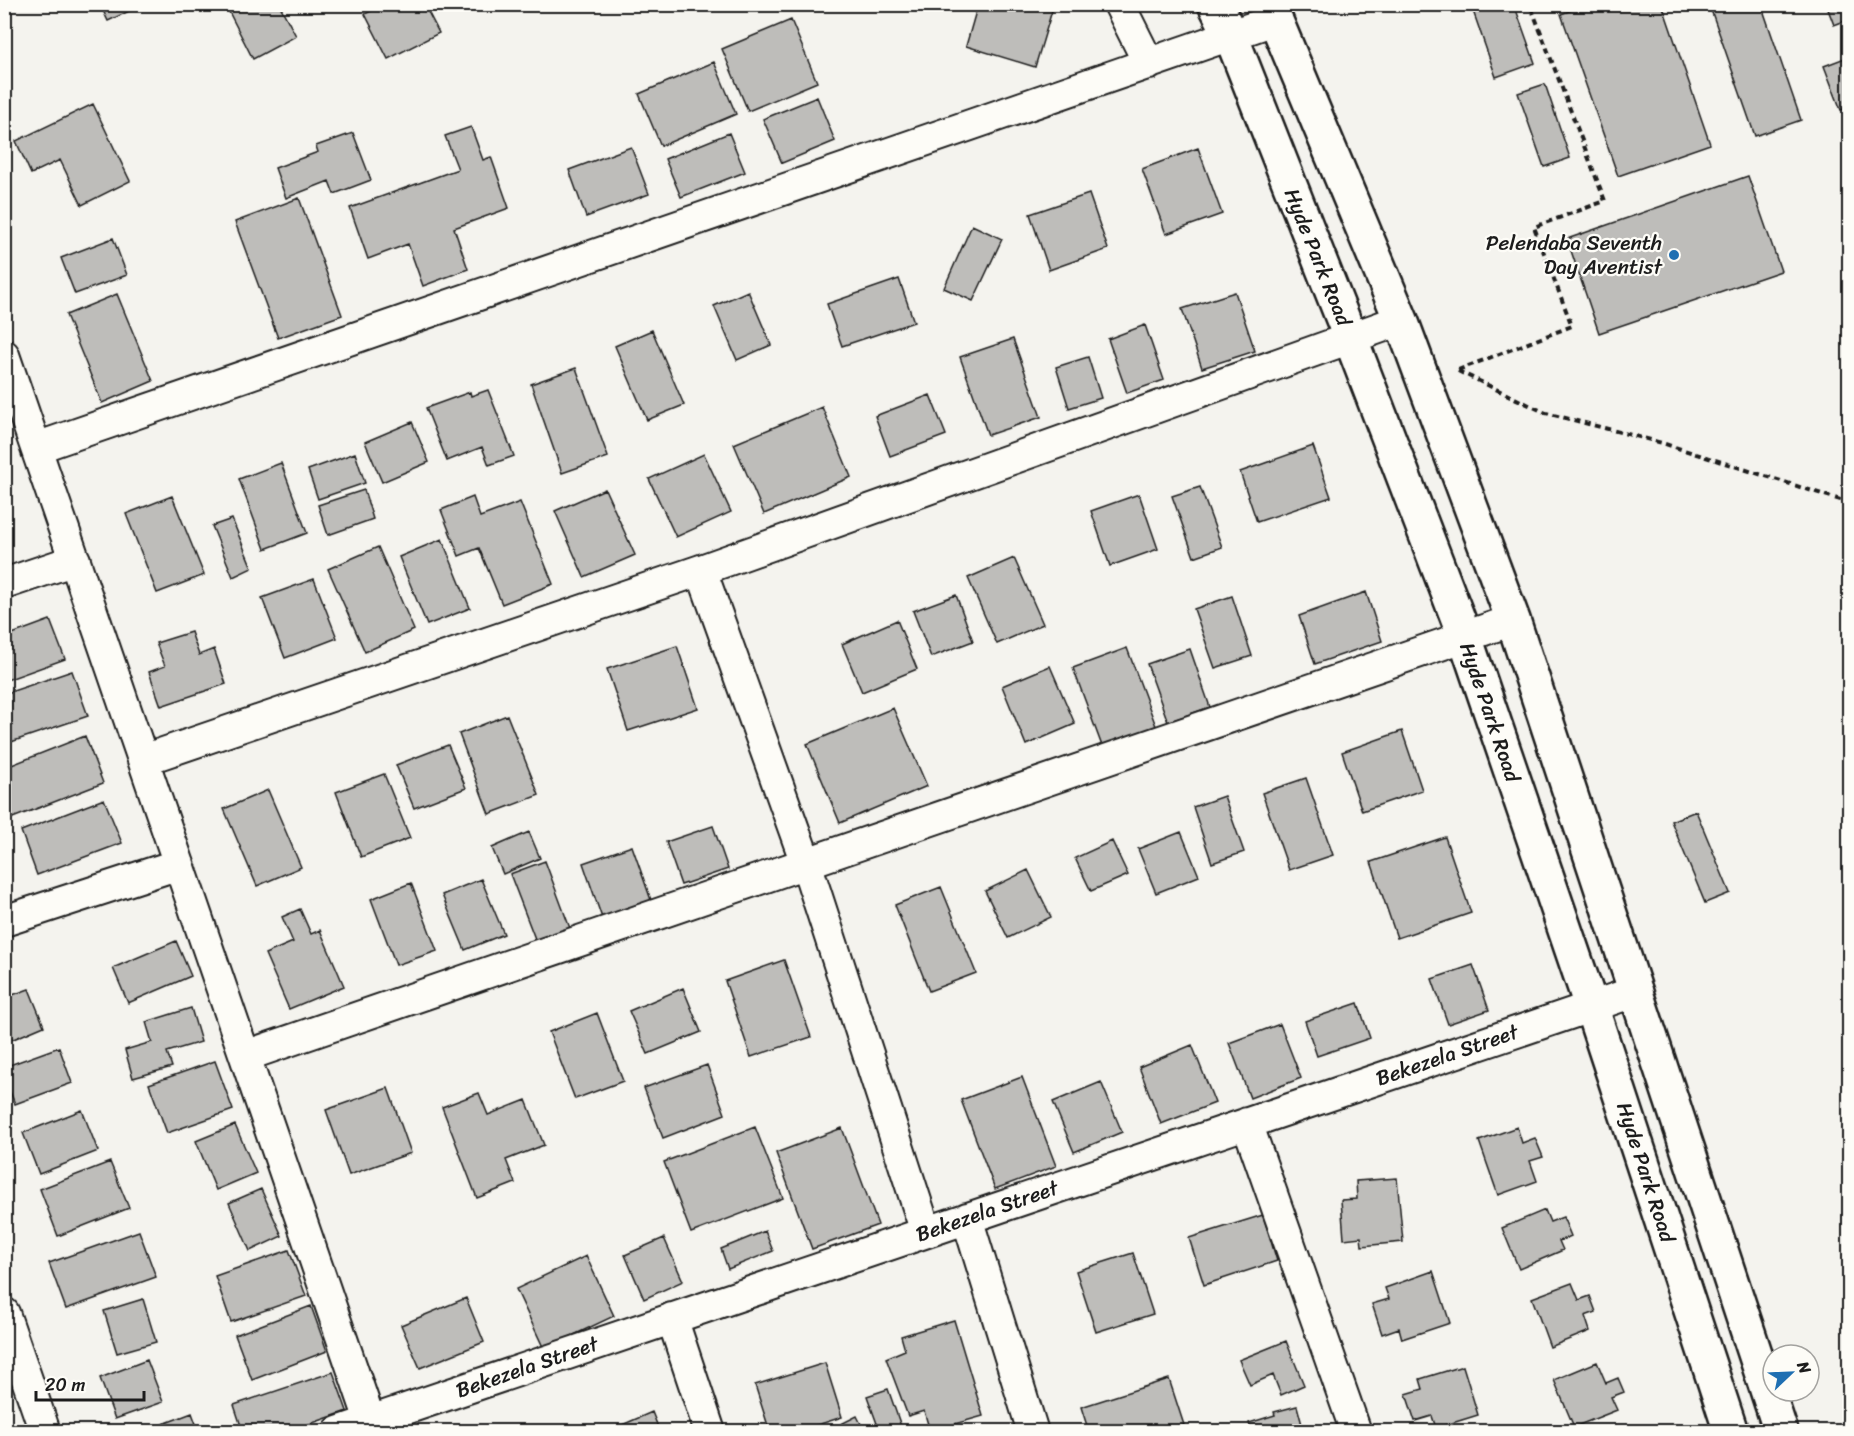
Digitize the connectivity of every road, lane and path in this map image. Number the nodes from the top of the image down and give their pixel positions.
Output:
1 (1119, 4) edge
2 (1215, 4) edge
3 (1530, 4) edge
4 (1273, 12) edge
5 (1231, 36) junction
6 (1149, 64) junction
7 (1406, 334) junction
8 (1350, 338) junction
9 (4, 356) edge
10 (1458, 370) junction
11 (36, 448) junction
12 (1850, 503) edge
13 (75, 560) junction
14 (701, 570) junction
15 (4, 584) edge
16 (1513, 620) junction
17 (1465, 637) junction
18 (144, 760) junction
19 (806, 863) junction
20 (179, 864) junction
21 (4, 921) edge
22 (1637, 991) junction
23 (1591, 1006) junction
24 (245, 1056) junction
25 (1247, 1123) junction
26 (967, 1218) junction
27 (926, 1232) junction
28 (4, 1313) edge
29 (672, 1318) junction
30 (372, 1426) edge
31 (45, 1431) edge
32 (338, 1431) edge
33 (710, 1431) edge
34 (1033, 1431) edge
35 (1356, 1431) edge
36 (1731, 1431) edge
37 (1781, 1431) edge

1 - 6 street
2 - 5 street, Hyde Park Road
3 - 10 path
4 - 5 street
4 - 7 street
5 - 6 street
5 - 8 street, Hyde Park Road
6 - 11 street
7 - 8 street
7 - 10 path
7 - 16 street
8 - 14 street
8 - 17 street, Hyde Park Road
9 - 11 street
10 - 12 path
11 - 13 street
13 - 15 street
13 - 18 street
14 - 18 street
14 - 19 street
16 - 17 street
16 - 22 street
17 - 19 street
17 - 23 street, Hyde Park Road
18 - 20 street
19 - 24 street
19 - 27 street
20 - 21 street
20 - 24 street
22 - 23 street, Bekezela Street
22 - 37 street
23 - 25 street, Bekezela Street
23 - 36 street, Hyde Park Road
24 - 30 street
25 - 26 street, Bekezela Street
25 - 35 street
26 - 27 street, Bekezela Street
26 - 34 street
27 - 29 street, Bekezela Street
28 - 31 street
29 - 30 street, Bekezela Street
29 - 33 street
30 - 32 street, Bekezela Street

